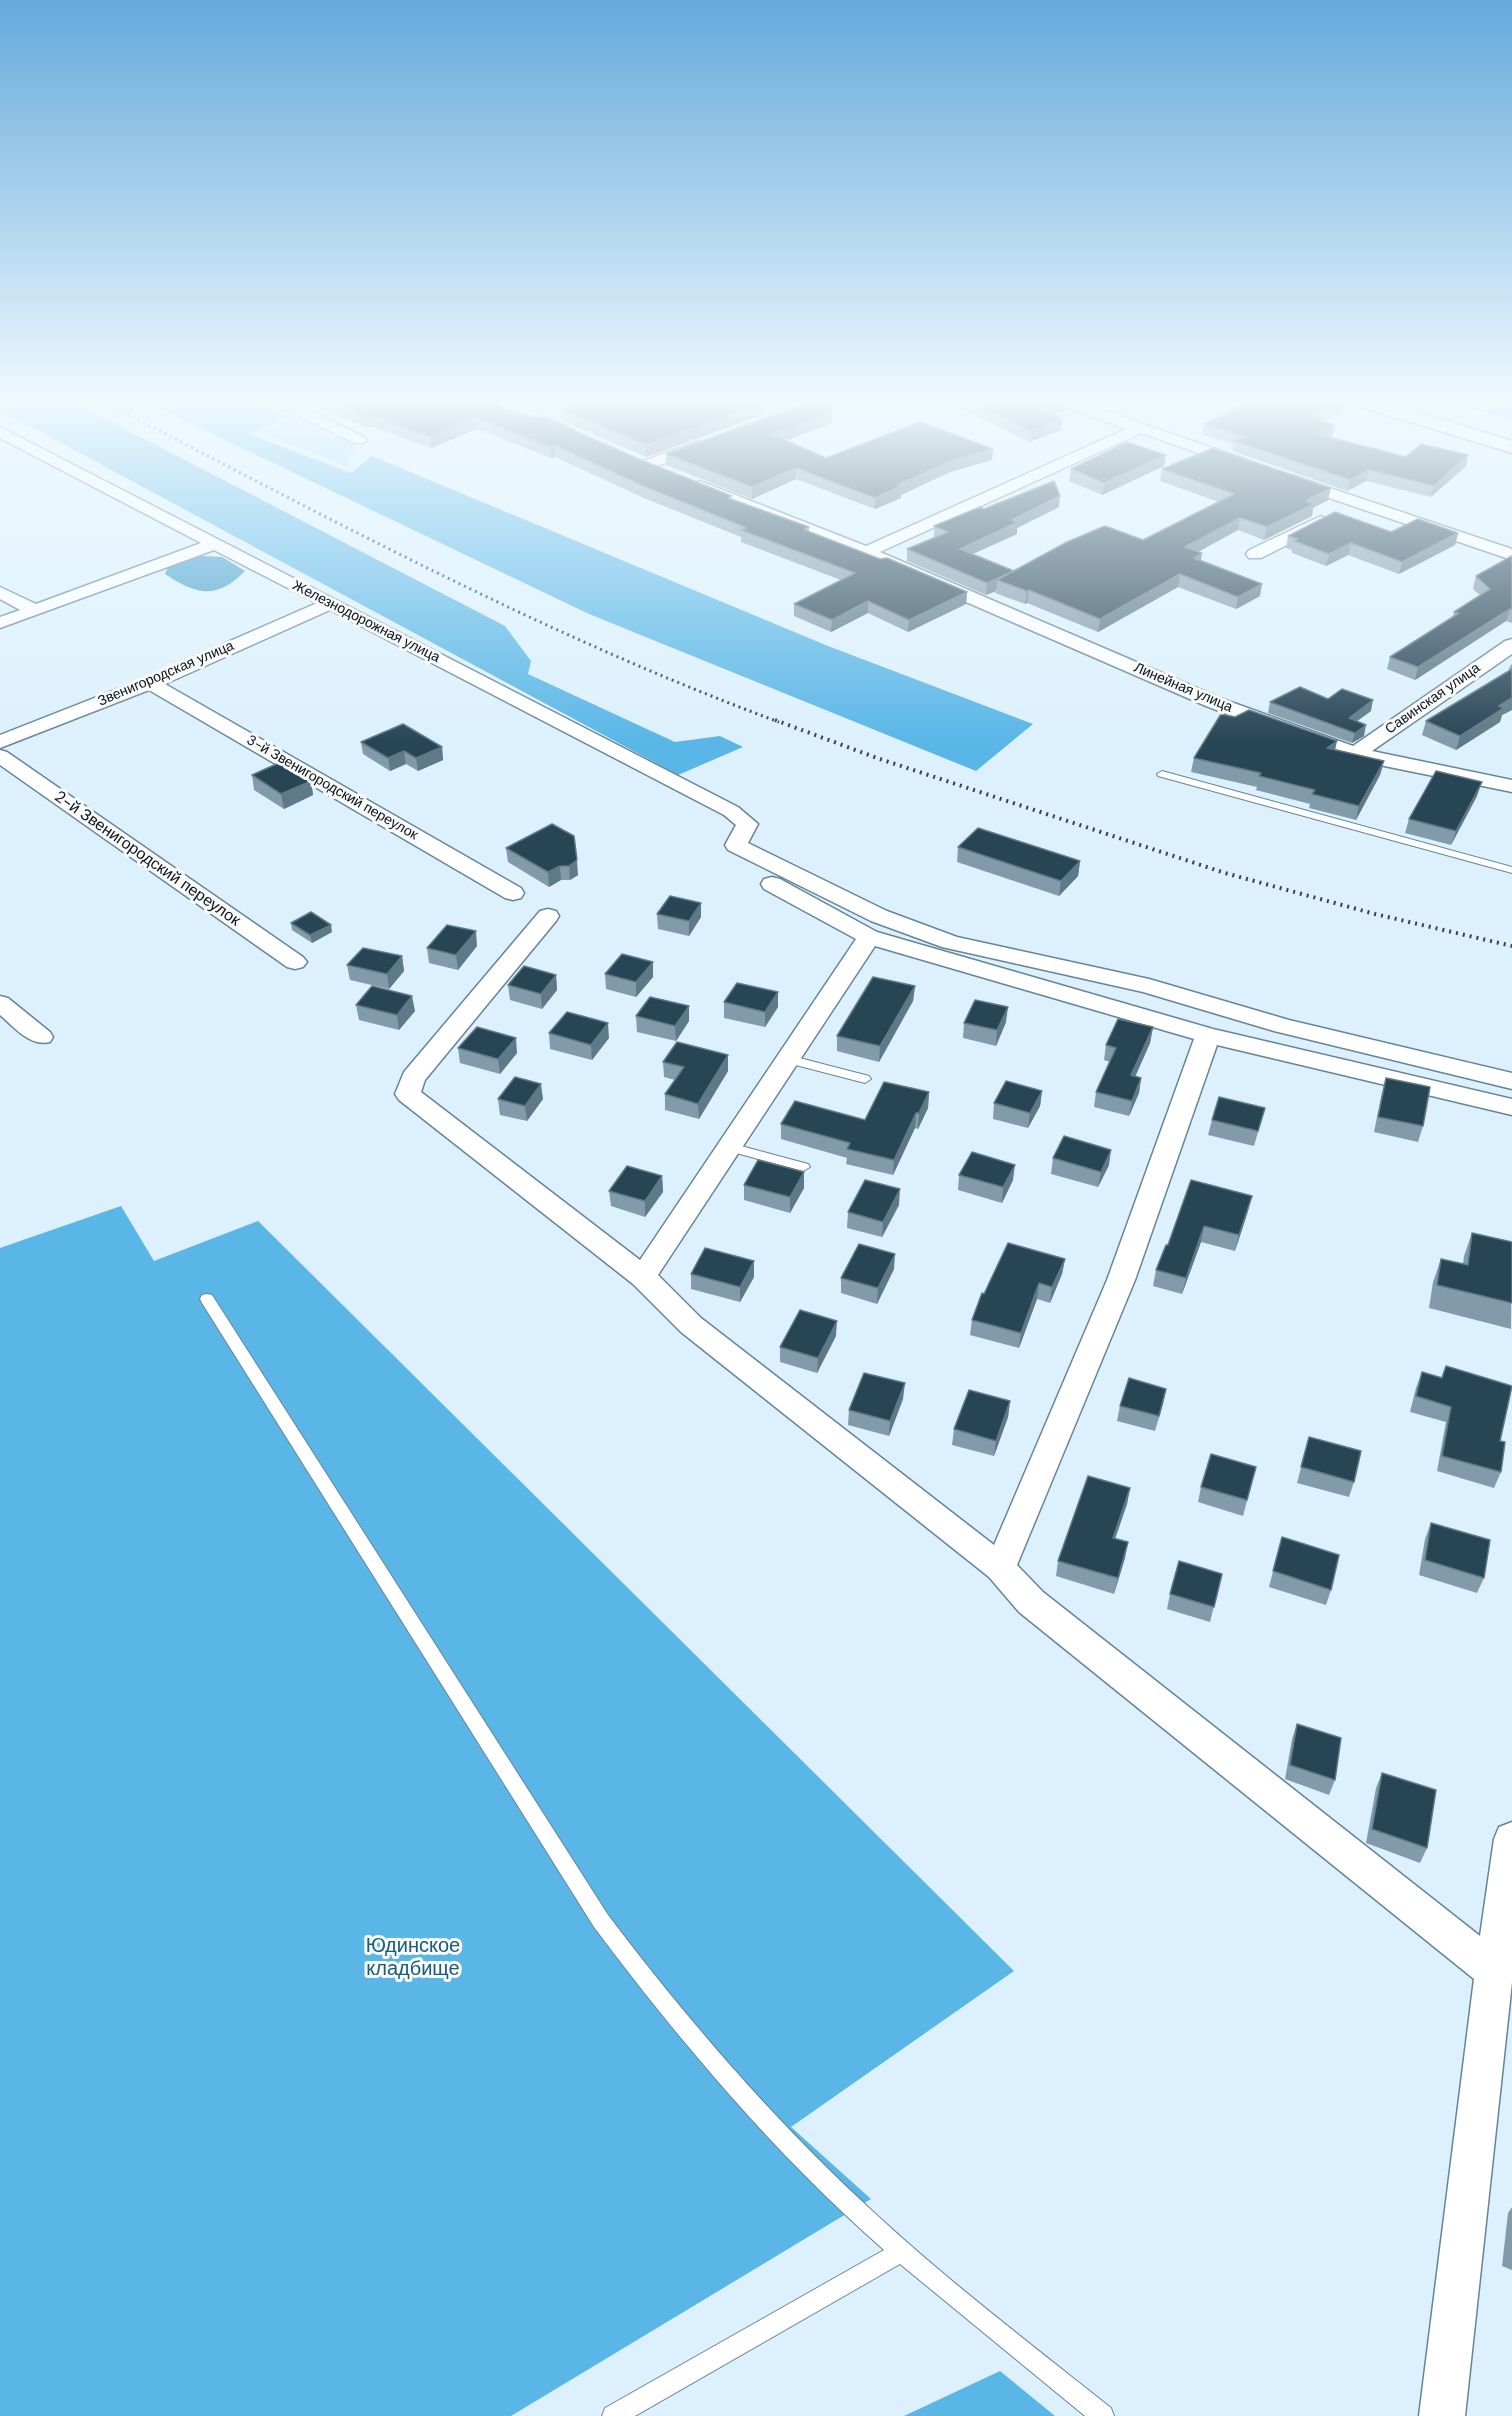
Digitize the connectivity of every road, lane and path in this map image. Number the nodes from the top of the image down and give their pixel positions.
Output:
1 (163, 516) edge
2 (774, 516) edge
3 (946, 516) edge
4 (1330, 516) edge
5 (1397, 516) edge
6 (216, 543) junction
7 (866, 552) junction
8 (1255, 554) dead end
9 (1512, 555) edge
10 (0, 592) edge
11 (330, 604) junction
12 (34, 610) junction
13 (0, 623) edge
14 (1512, 645) edge
15 (150, 683) junction
16 (0, 742) edge
17 (1355, 754) junction
18 (0, 756) edge
19 (1162, 774) dead end
20 (1512, 786) edge
21 (1512, 870) edge
22 (752, 873) dead end
23 (513, 893) dead end
24 (548, 916) dead end
25 (869, 938) junction
26 (295, 962) dead end
27 (0, 1003) edge
28 (1208, 1035) junction
29 (41, 1037) dead end
30 (788, 1059) junction
31 (865, 1079) dead end
32 (1512, 1081) edge
33 (1512, 1107) edge
34 (729, 1147) junction
35 (803, 1167) dead end
36 (643, 1277) junction
37 (207, 1299) dead end
38 (1000, 1568) junction
39 (1512, 1839) edge
40 (1494, 1971) junction
41 (902, 2251) junction
42 (613, 2416) edge
43 (1103, 2416) edge
44 (1442, 2416) edge

1 - 6 street, Железнодорожная улица
2 - 7 street, Линейная улица
3 - 7 street
4 - 8 street
5 - 9 street
6 - 11 street, Железнодорожная улица
6 - 12 street
7 - 17 street, Линейная улица
10 - 12 street
11 - 15 street, Звенигородская улица
11 - 32 street, Железнодорожная улица
12 - 13 street
14 - 17 street, Савинская улица
15 - 16 street, Звенигородская улица
15 - 23 street, 3-й Звенигородский переулок
17 - 20 street, Линейная улица
18 - 26 street, 2-й Звенигородский переулок
19 - 21 lane
22 - 25 street
24 - 36 street
25 - 28 street
25 - 30 street
27 - 29 street
28 - 33 street
28 - 38 street
30 - 31 lane
30 - 34 street
34 - 35 lane
34 - 36 street
36 - 38 street
37 - 41 lane
38 - 40 street
39 - 40 street
40 - 44 street
41 - 42 lane
41 - 43 lane

